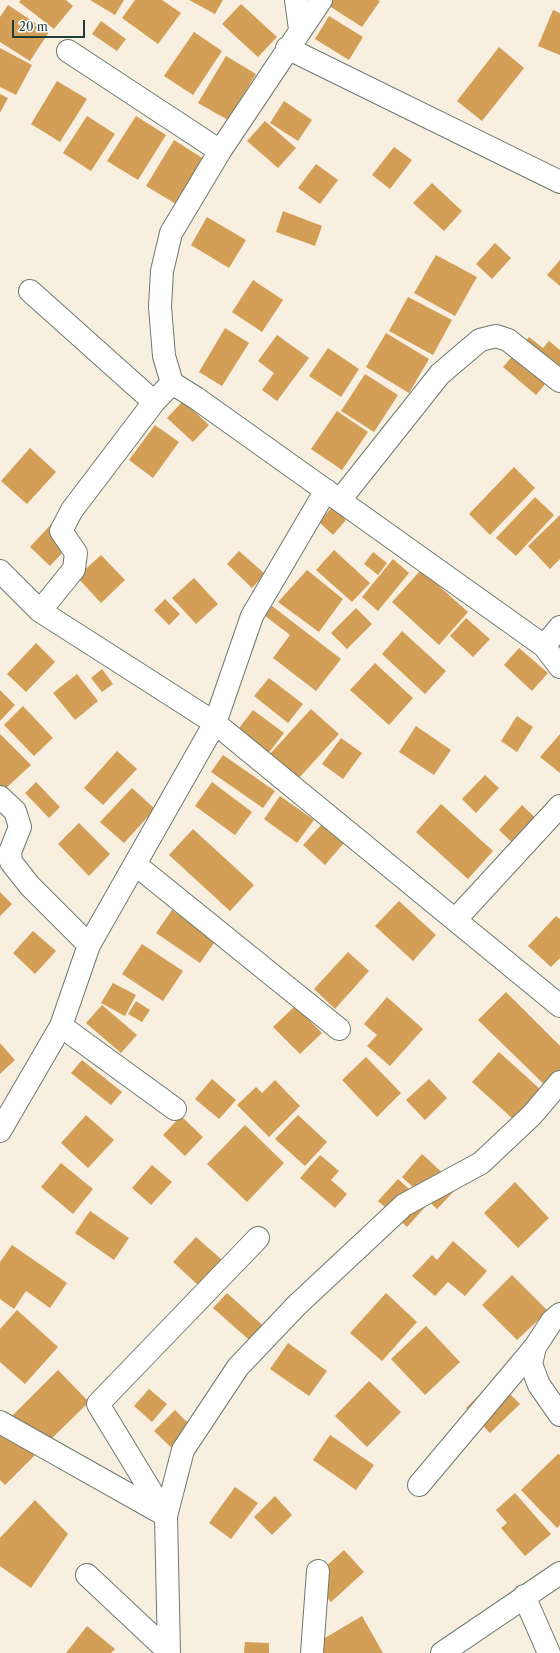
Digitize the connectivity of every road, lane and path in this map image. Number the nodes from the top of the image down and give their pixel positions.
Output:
1 (296, 0) edge
2 (320, 0) edge
3 (300, 29) junction
4 (287, 48) junction
5 (68, 50) dead end
6 (220, 151) junction
7 (558, 175) edge
8 (30, 291) dead end
9 (560, 381) edge
10 (172, 383) junction
11 (154, 402) junction
12 (333, 495) junction
13 (0, 571) edge
14 (40, 611) junction
15 (560, 627) edge
16 (544, 646) junction
17 (560, 667) edge
18 (215, 723) junction
19 (0, 797) edge
20 (560, 806) edge
21 (136, 864) junction
22 (455, 920) junction
23 (89, 945) junction
24 (560, 1006) edge
25 (61, 1026) junction
26 (339, 1029) dead end
27 (560, 1082) edge
28 (175, 1109) dead end
29 (0, 1131) edge
30 (258, 1238) dead end
31 (560, 1314) edge
32 (534, 1347) junction
33 (560, 1415) edge
34 (0, 1422) edge
35 (419, 1485) dead end
36 (166, 1516) junction
37 (318, 1571) dead end
38 (560, 1573) edge
39 (87, 1575) dead end
40 (524, 1596) junction
41 (169, 1653) edge
42 (312, 1653) edge
43 (442, 1653) edge
44 (549, 1653) edge

1 - 3 street
2 - 3 street
3 - 4 street
4 - 6 street
4 - 7 street
5 - 6 street
6 - 10 street
8 - 11 street
9 - 12 street
10 - 11 street
10 - 12 street
11 - 14 street
12 - 16 street
12 - 18 street
13 - 14 street
14 - 18 street
15 - 16 street
16 - 17 street
18 - 21 street
18 - 22 street
19 - 23 street
20 - 22 street
21 - 23 street
21 - 26 street
22 - 24 street
23 - 25 street
25 - 28 street
25 - 29 street
27 - 36 street
30 - 36 street
31 - 32 street
32 - 33 street
32 - 35 street
34 - 36 street
36 - 41 street
37 - 42 street
38 - 40 street
39 - 41 street
40 - 43 street
40 - 44 street

